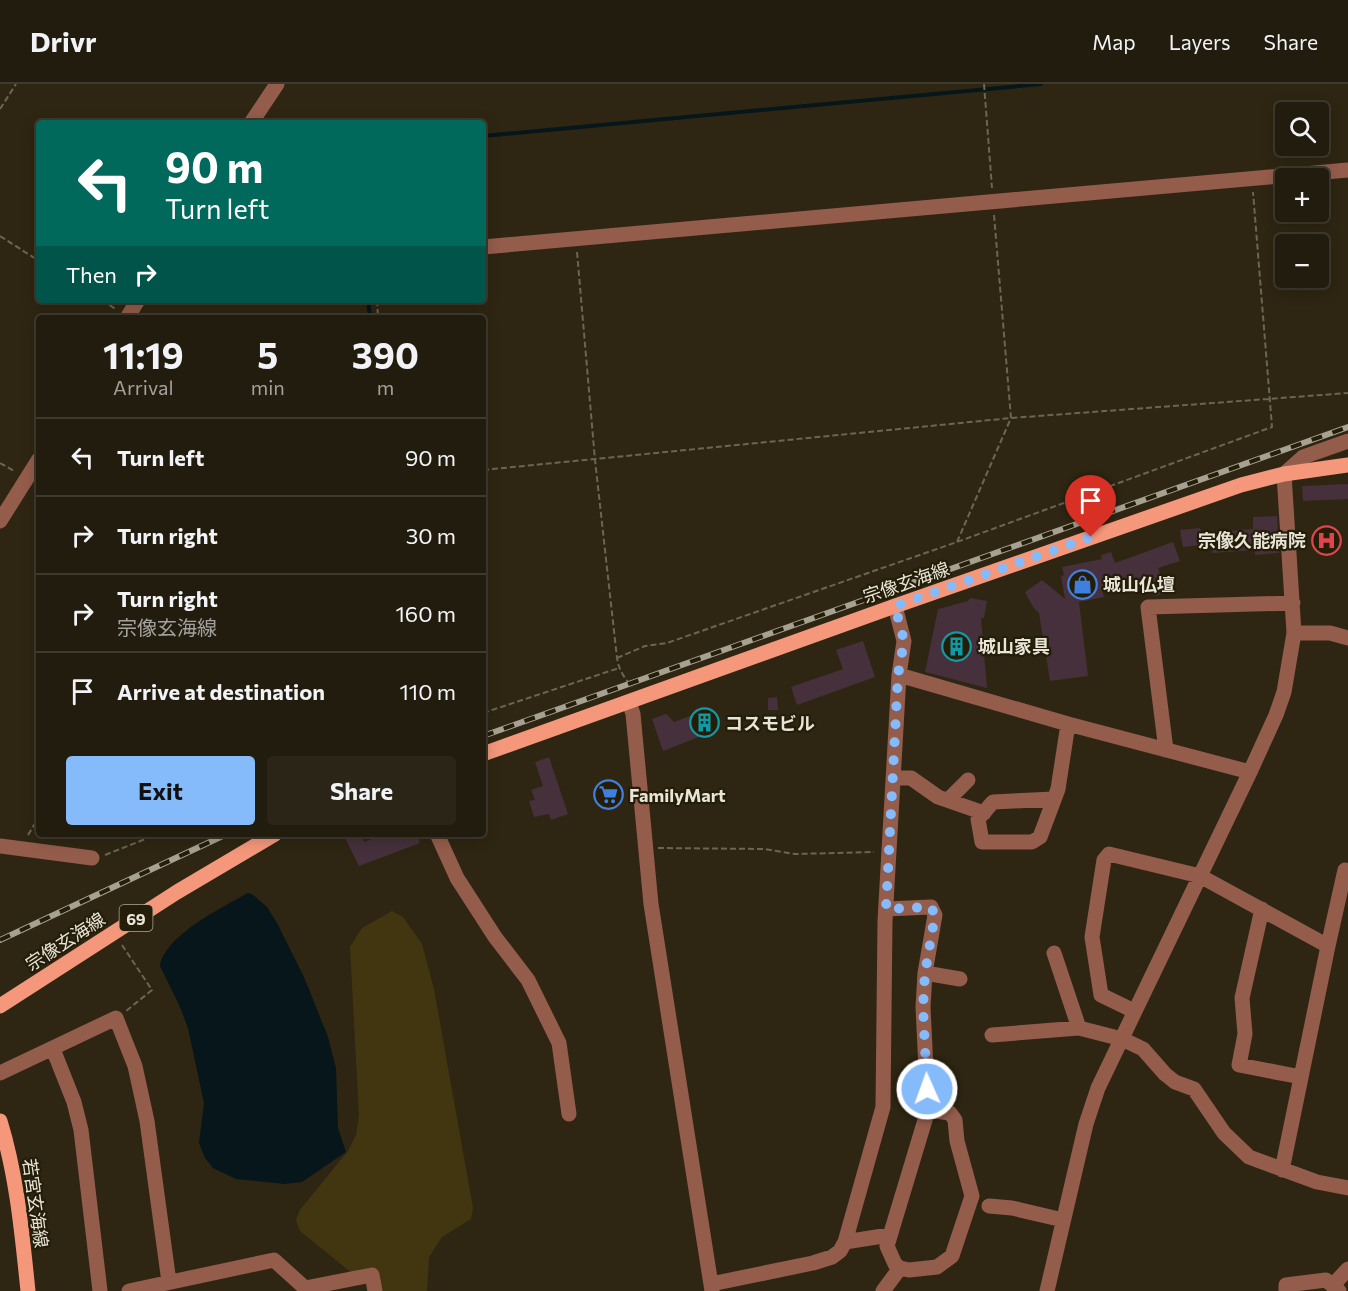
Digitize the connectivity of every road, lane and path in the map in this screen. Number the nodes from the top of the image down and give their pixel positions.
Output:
1 (16, 84) edge
2 (277, 84) edge
3 (984, 84) edge
4 (0, 109) edge
5 (253, 120) edge
6 (1348, 170) edge
7 (1252, 179) junction
8 (993, 202) junction
9 (0, 236) edge
10 (576, 241) junction
11 (486, 248) edge
12 (36, 259) edge
13 (106, 303) edge
14 (124, 315) edge
15 (1348, 393) edge
16 (1269, 399) junction
17 (1011, 418) junction
18 (1348, 441) edge
19 (595, 460) junction
20 (0, 463) edge
21 (36, 464) edge
22 (1348, 465) edge
23 (486, 470) edge
24 (1284, 474) junction
25 (26, 479) junction
26 (0, 521) edge
27 (957, 542) junction
28 (1293, 603) junction
29 (895, 606) junction
30 (1294, 633) junction
31 (1348, 638) edge
32 (617, 658) junction
33 (619, 668) junction
34 (898, 675) junction
35 (635, 700) junction
36 (486, 712) edge
37 (1068, 724) junction
38 (1166, 750) junction
39 (486, 753) edge
40 (1250, 772) junction
41 (893, 778) junction
42 (968, 780) dead end
43 (1054, 799) junction
44 (948, 800) junction
45 (984, 813) junction
46 (36, 822) edge
47 (151, 837) edge
48 (270, 837) edge
49 (437, 837) edge
50 (0, 846) edge
51 (20, 848) junction
52 (645, 848) junction
53 (889, 852) junction
54 (92, 858) joint
55 (1345, 870) dead end
56 (1200, 876) junction
57 (886, 909) junction
58 (1262, 909) junction
59 (114, 933) junction
60 (1328, 946) junction
61 (1054, 953) dead end
62 (925, 973) junction
63 (960, 979) dead end
64 (0, 1006) edge
65 (1134, 1011) junction
66 (116, 1018) junction
67 (1079, 1028) junction
68 (992, 1035) dead end
69 (1122, 1039) junction
70 (53, 1049) junction
71 (0, 1074) edge
72 (1301, 1077) junction
73 (927, 1110) junction
74 (569, 1114) dead end
75 (0, 1121) edge
76 (1282, 1170) junction
77 (1348, 1188) edge
78 (989, 1206) dead end
79 (1063, 1220) junction
80 (889, 1236) junction
81 (845, 1242) junction
82 (900, 1268) junction
83 (1348, 1269) edge
84 (169, 1282) junction
85 (712, 1287) edge
86 (1336, 1288) edge
87 (305, 1289) edge
88 (28, 1291) edge
89 (100, 1291) edge
90 (129, 1291) edge
91 (375, 1291) edge
92 (883, 1291) edge
93 (1047, 1291) edge
94 (1286, 1291) edge

1 - 4 path
2 - 5 street
3 - 8 path
6 - 7 street
7 - 8 street
7 - 16 path
8 - 10 street
8 - 17 path
9 - 12 path
10 - 11 street
10 - 19 path
13 - 14 path
15 - 16 path
16 - 17 path
16 - 27 path
17 - 19 path
17 - 27 path
18 - 24 street
19 - 23 path
19 - 32 path
20 - 25 path
21 - 25 street
22 - 24 main road, 宗像玄海線
24 - 28 street
24 - 29 main road, 宗像玄海線
25 - 26 street
27 - 32 path
28 - 30 street
28 - 38 street
29 - 34 street
29 - 35 main road, 宗像玄海線
30 - 31 street
30 - 40 street
32 - 33 path
33 - 35 path
33 - 36 path
34 - 37 street
34 - 41 street
35 - 39 main road, 宗像玄海線
35 - 52 street
37 - 38 street
37 - 43 street
38 - 40 street
40 - 56 street
41 - 44 street
41 - 53 street
42 - 44 street
43 - 45 street
43 - 45 street
44 - 45 street
46 - 51 path
47 - 54 path
48 - 59 main road, 宗像玄海線 / 69
49 - 74 street
50 - 51 street
51 - 54 street
52 - 53 path
52 - 85 street
53 - 57 street
55 - 60 street
56 - 58 street
56 - 65 street
56 - 65 street
57 - 62 street
57 - 81 street
58 - 60 street
58 - 72 street
59 - 64 main road, 宗像玄海線 / 69
59 - 66 path
60 - 72 street
61 - 67 street
62 - 63 street
62 - 73 street
65 - 69 street
66 - 70 street
66 - 84 street
67 - 68 street
67 - 69 street
69 - 76 street
69 - 79 street
70 - 71 street
70 - 89 street
72 - 76 street
73 - 80 street
73 - 82 street
75 - 88 main road, 若宮玄海線
76 - 77 street
78 - 79 street
79 - 93 street
80 - 81 street
80 - 82 street
81 - 85 street
82 - 92 street
83 - 86 street
84 - 87 street
84 - 90 street
86 - 94 street
87 - 91 street

